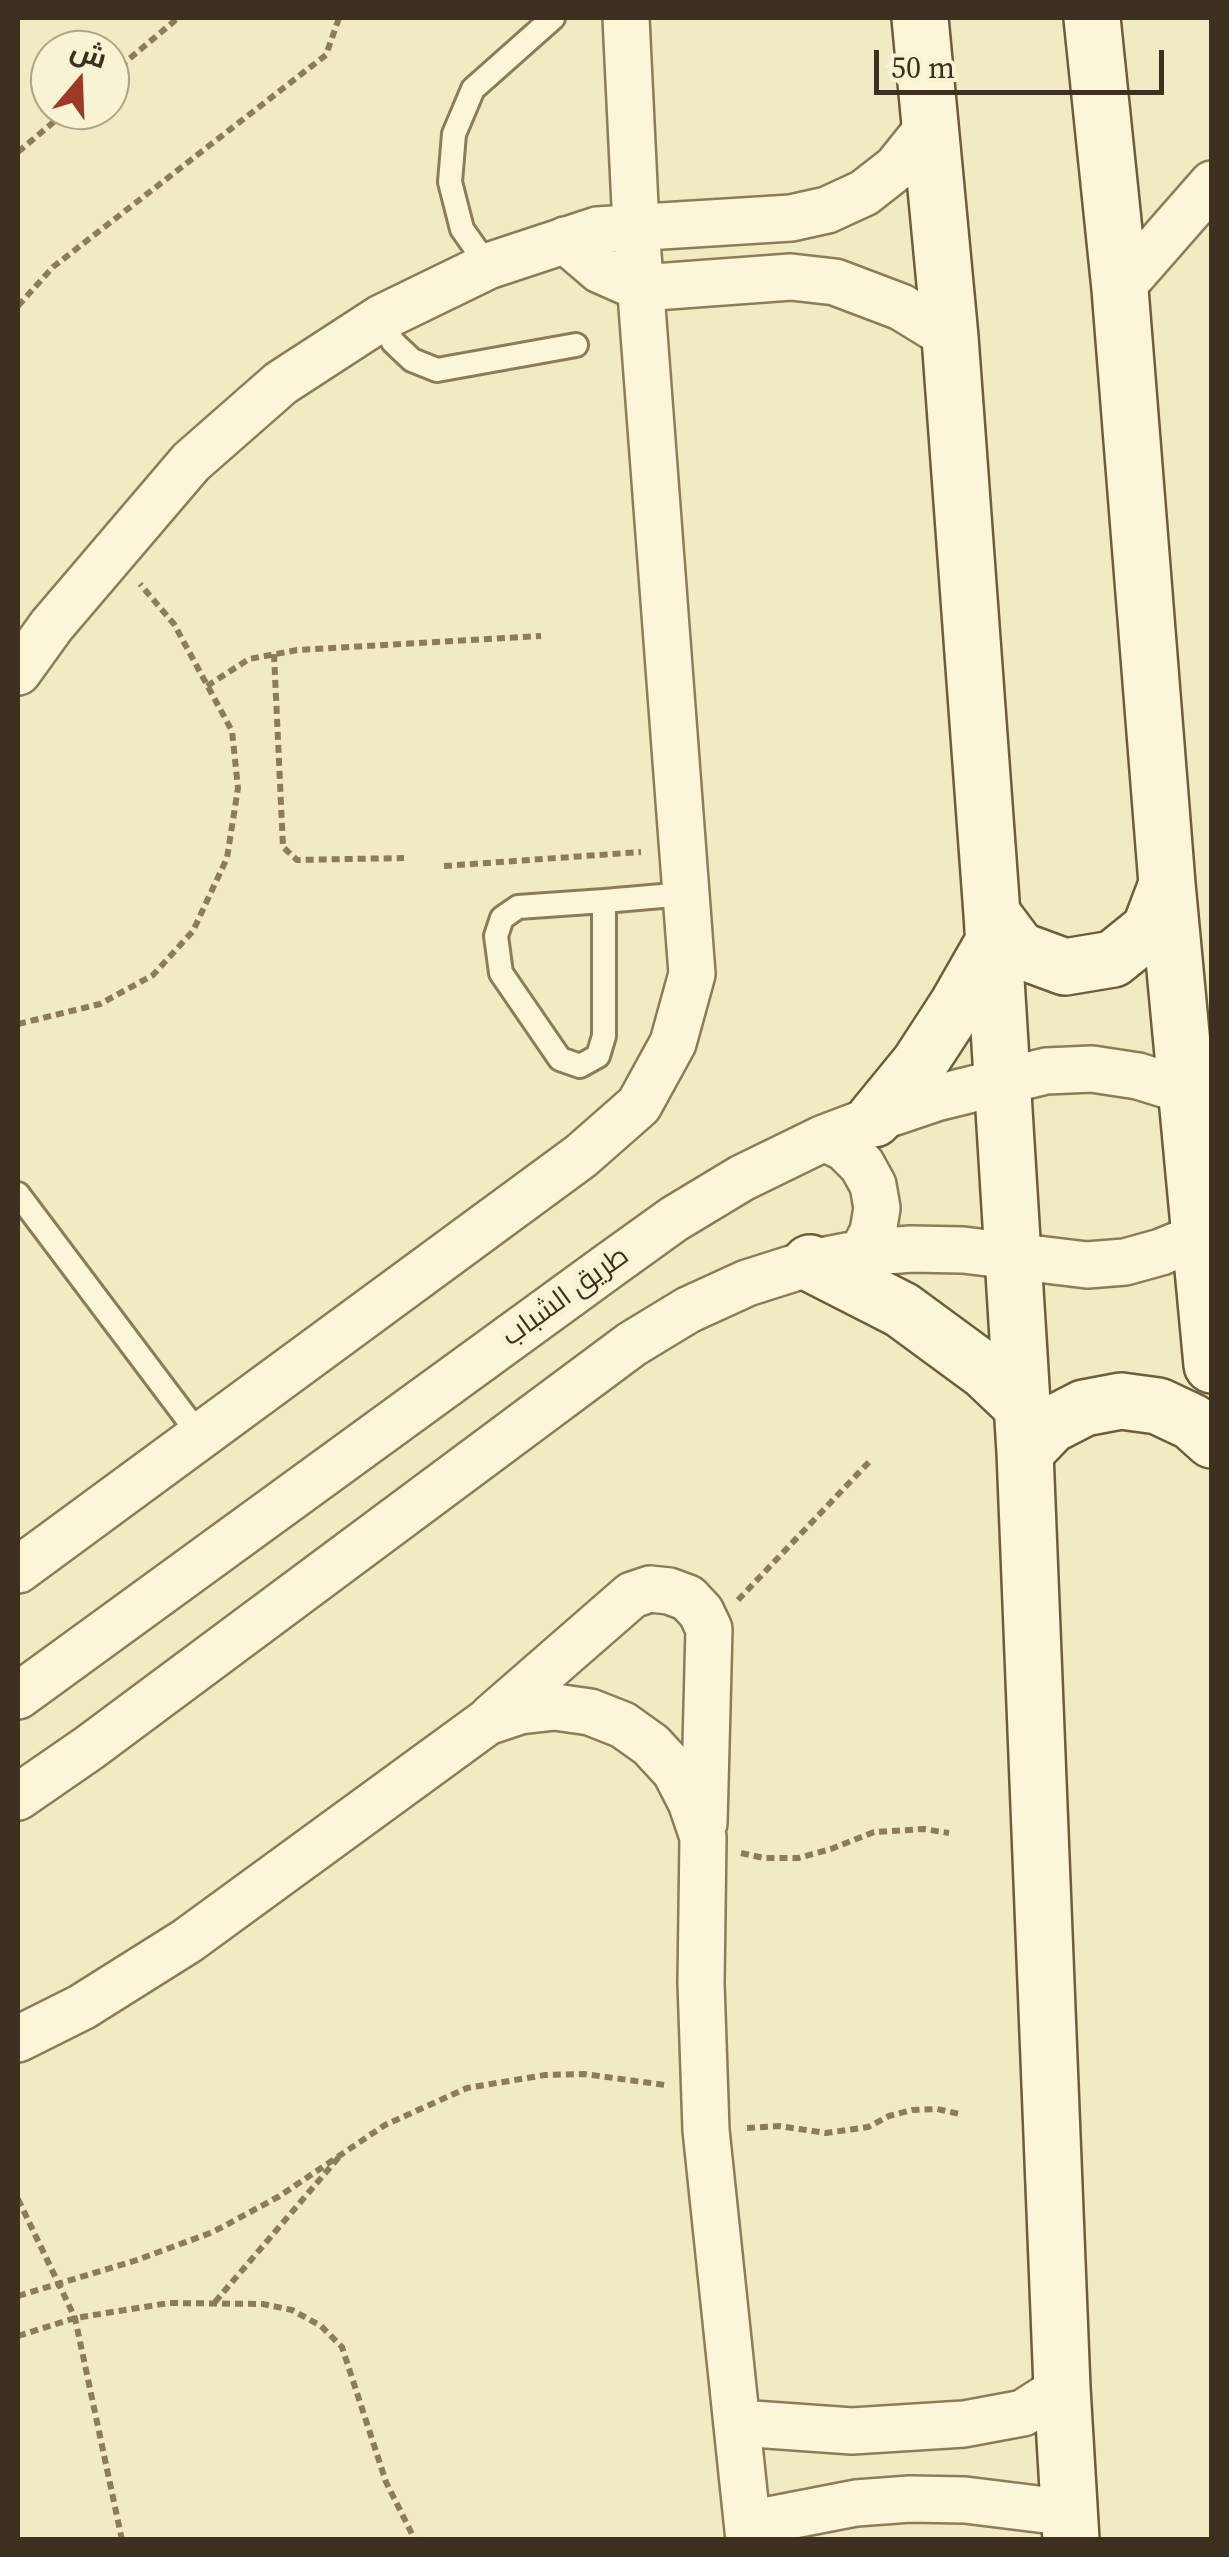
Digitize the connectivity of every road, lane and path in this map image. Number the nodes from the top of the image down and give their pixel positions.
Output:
1 (178, 18) edge
2 (338, 18) edge
3 (553, 18) edge
4 (626, 18) edge
5 (920, 18) edge
6 (1092, 18) edge
7 (130, 58) edge
8 (932, 122) junction
9 (44, 130) edge
10 (18, 152) edge
11 (1212, 184) edge
12 (636, 227) junction
13 (565, 240) junction
14 (488, 266) junction
15 (640, 288) junction
16 (1120, 289) junction
17 (18, 306) edge
18 (381, 318) junction
19 (950, 337) junction
20 (576, 345) dead end
21 (113, 552) junction
22 (541, 636) dead end
23 (274, 654) junction
24 (18, 672) edge
25 (208, 686) junction
26 (682, 849) junction
27 (404, 858) dead end
28 (444, 866) dead end
29 (1167, 884) junction
30 (686, 894) junction
31 (604, 901) junction
32 (993, 927) junction
33 (18, 1024) edge
34 (1003, 1082) junction
35 (1186, 1091) junction
36 (874, 1119) junction
37 (824, 1138) junction
38 (18, 1194) edge
39 (1200, 1236) junction
40 (1014, 1255) junction
41 (836, 1258) junction
42 (1212, 1366) edge
43 (1024, 1429) junction
44 (201, 1438) junction
45 (1212, 1440) edge
46 (869, 1462) dead end
47 (18, 1570) edge
48 (709, 1630) junction
49 (18, 1696) edge
50 (487, 1722) junction
51 (18, 1796) edge
52 (949, 1834) dead end
53 (703, 1837) junction
54 (18, 2039) edge
55 (705, 2113) junction
56 (960, 2114) dead end
57 (346, 2149) junction
58 (18, 2199) edge
59 (57, 2283) junction
60 (18, 2296) edge
61 (215, 2302) junction
62 (75, 2318) junction
63 (18, 2336) edge
64 (1062, 2388) junction
65 (739, 2423) junction
66 (964, 2424) junction
67 (965, 2500) junction
68 (1071, 2526) edge
69 (748, 2532) edge
70 (122, 2540) edge
71 (415, 2540) edge

1 - 7 path
2 - 17 path
3 - 14 lane
4 - 12 street
5 - 8 street
6 - 16 street
8 - 12 street
8 - 19 street
9 - 10 path
11 - 16 street
12 - 13 street
12 - 15 street
13 - 14 street
13 - 15 street
14 - 18 street
15 - 19 street
15 - 26 street
16 - 29 street
18 - 20 lane
18 - 21 street
19 - 32 street
21 - 24 street
21 - 25 path
22 - 23 path
23 - 25 path
23 - 27 path
25 - 33 path
26 - 28 path
26 - 30 street
29 - 32 street
29 - 35 street
30 - 31 lane
30 - 44 street
31 - 31 lane
32 - 34 street
32 - 36 street
34 - 35 street, طريق الشباب
34 - 36 street, طريق الشباب
34 - 40 street
35 - 39 street
36 - 37 street, طريق الشباب
37 - 41 street
37 - 49 street, طريق الشباب
38 - 44 lane
39 - 40 street
39 - 42 street
40 - 41 street
40 - 43 street
41 - 43 street
41 - 51 street
43 - 45 street
43 - 64 street
44 - 47 street
46 - 48 path
48 - 50 street
48 - 53 street
50 - 53 street
50 - 54 street
52 - 53 path
53 - 55 street
55 - 56 path
55 - 57 path
55 - 65 street
57 - 59 path
57 - 61 path
58 - 59 path
59 - 60 path
59 - 62 path
61 - 62 path
61 - 71 path
62 - 63 path
62 - 70 path
64 - 66 street
64 - 68 street
65 - 66 street
65 - 69 street
66 - 67 street
67 - 68 street
67 - 69 street

